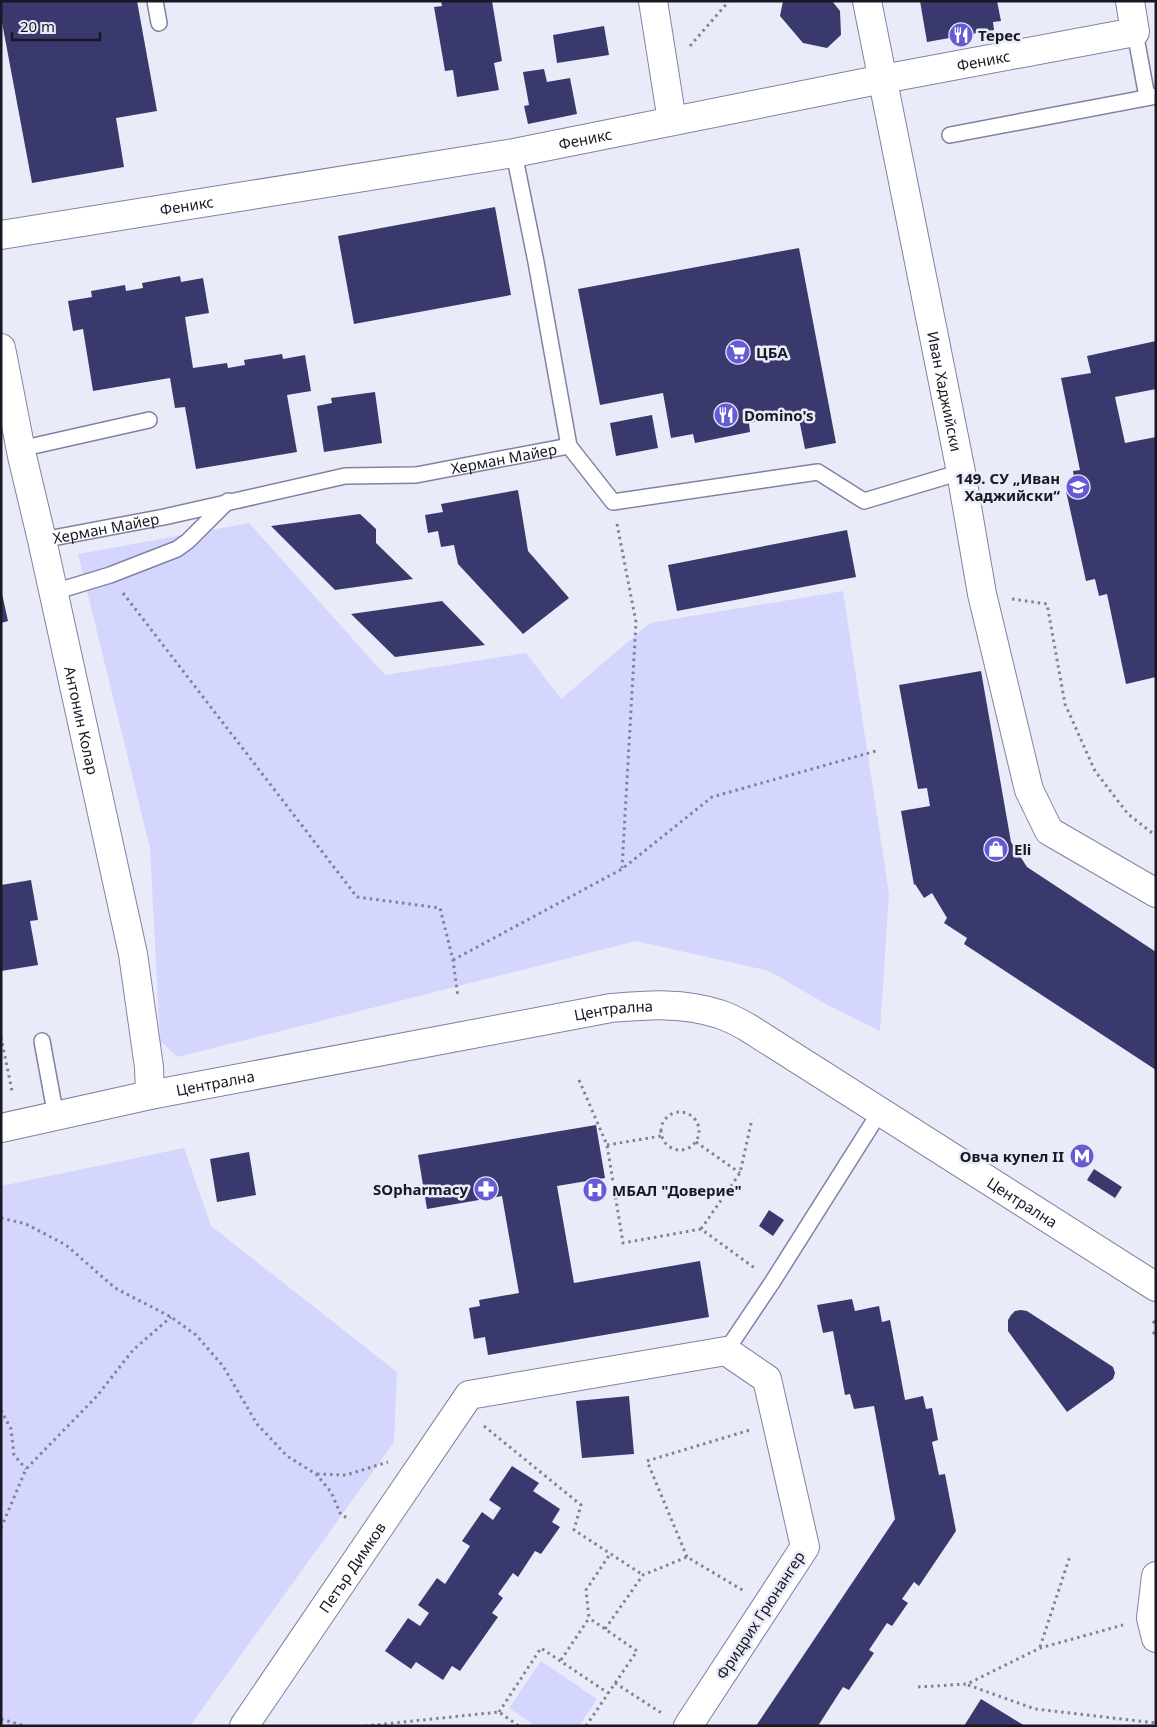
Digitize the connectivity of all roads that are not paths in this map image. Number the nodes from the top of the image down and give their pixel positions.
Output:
1 (155, 1) edge
2 (653, 1) edge
3 (867, 1) edge
4 (1130, 1) edge
5 (159, 23) dead end
6 (1146, 30) edge
7 (883, 79) junction
8 (1151, 97) edge
9 (672, 121) junction
10 (950, 135) dead end
11 (514, 153) junction
12 (1, 235) edge
13 (1, 348) edge
14 (149, 420) dead end
15 (569, 446) junction
16 (20, 449) junction
17 (961, 472) junction
18 (228, 501) junction
19 (42, 540) junction
20 (54, 592) junction
21 (1156, 893) edge
22 (42, 1041) dead end
23 (150, 1095) junction
24 (881, 1110) junction
25 (56, 1116) junction
26 (1, 1128) edge
27 (1156, 1287) edge
28 (726, 1351) junction
29 (1156, 1576) edge
30 (1153, 1628) edge
31 (244, 1726) edge
32 (688, 1726) edge

1 - 5 lane
2 - 9 street
3 - 7 street, Иван Хаджийски
4 - 6 street
6 - 7 street, Феникс
6 - 8 lane
7 - 9 street, Феникс
7 - 17 street, Иван Хаджийски
8 - 10 lane
9 - 11 street, Феникс
11 - 12 street, Феникс
11 - 15 lane
13 - 16 street, Антонин Колар
14 - 16 lane
15 - 17 lane, Херман Майер
15 - 18 lane, Херман Майер
16 - 19 street, Антонин Колар
17 - 21 street, Иван Хаджийски
18 - 19 lane, Херман Майер
18 - 20 lane
19 - 20 street, Антонин Колар
20 - 23 street, Антонин Колар
22 - 25 lane
23 - 24 street, Централна
23 - 25 street, Централна
24 - 27 street, Централна
24 - 28 lane
25 - 26 street, Централна
28 - 31 street, Петър Димков
28 - 32 street, Фридрих Грюнангер
29 - 30 street

